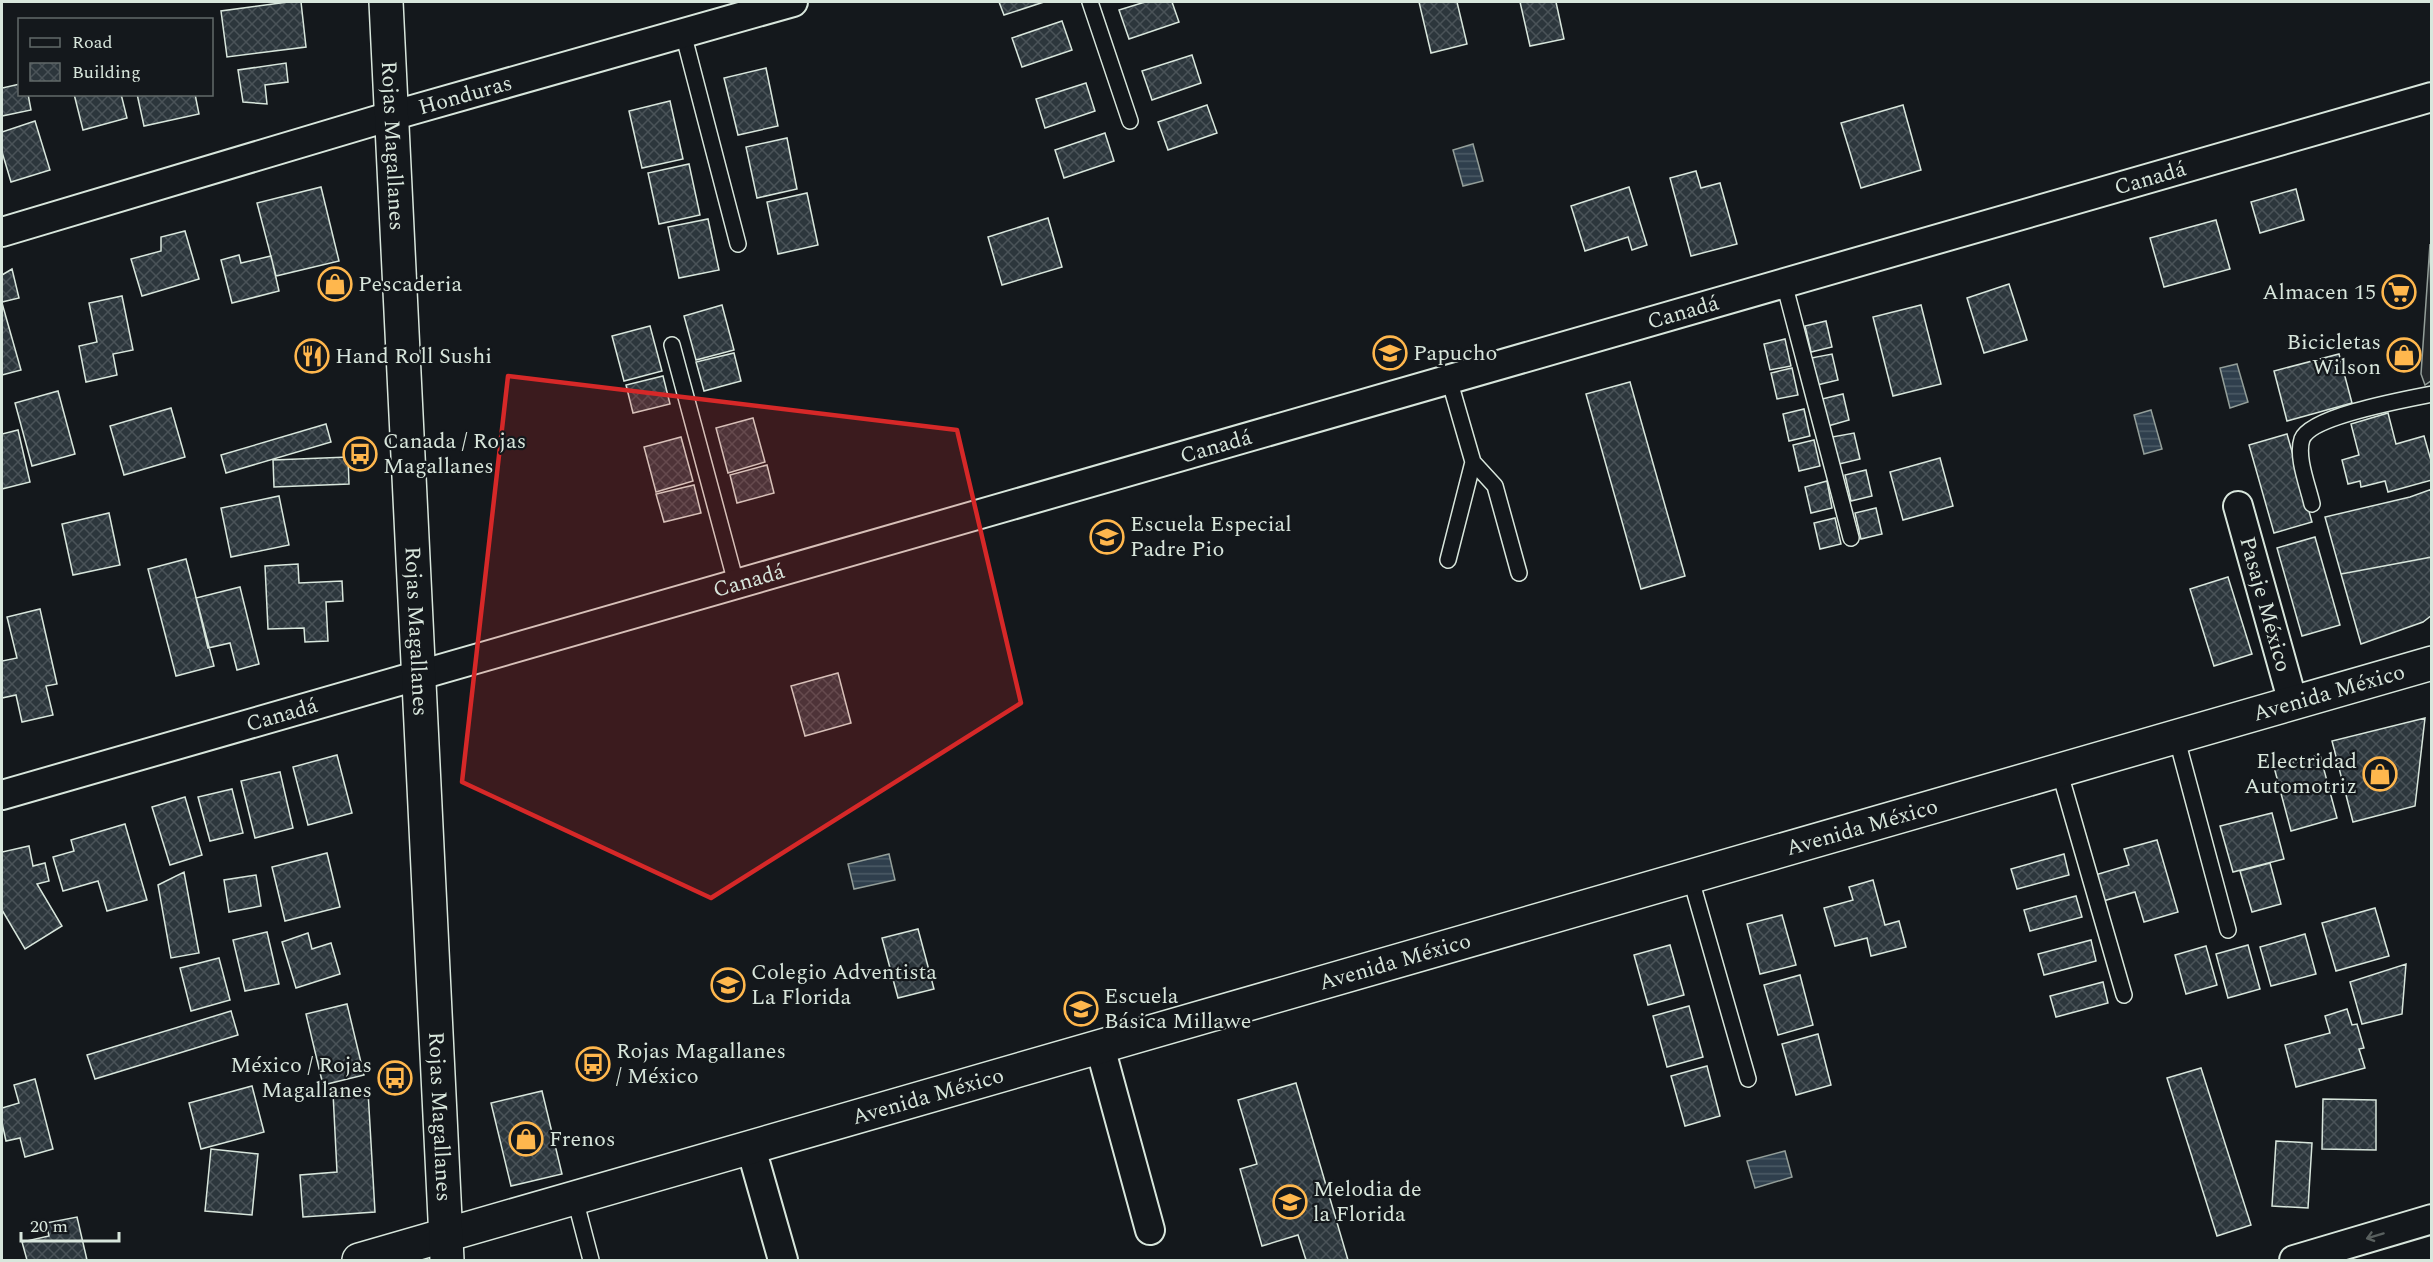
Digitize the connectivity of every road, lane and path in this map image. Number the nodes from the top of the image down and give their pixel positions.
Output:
1 (386, 2) edge
2 (793, 2) edge
3 (1090, 2) edge
4 (683, 33) junction
5 (2432, 97) edge
6 (391, 116) junction
7 (1130, 121) dead end
8 (2, 232) edge
9 (738, 244) dead end
10 (1784, 283) junction
11 (672, 345) dead end
12 (1449, 379) junction
13 (2432, 394) edge
14 (1473, 462) junction
15 (2312, 504) dead end
16 (2238, 506) dead end
17 (1851, 538) dead end
18 (1448, 560) dead end
19 (1519, 573) dead end
20 (736, 583) junction
21 (2432, 663) edge
22 (419, 674) junction
23 (2293, 702) junction
24 (2176, 736) junction
25 (2059, 770) junction
26 (2, 795) edge
27 (1690, 876) junction
28 (2228, 930) dead end
29 (2124, 995) dead end
30 (1100, 1047) junction
31 (1748, 1079) dead end
32 (751, 1148) junction
33 (575, 1199) junction
34 (2432, 1219) edge
35 (1150, 1230) dead end
36 (446, 1248) edge
37 (359, 1260) edge
38 (591, 1260) edge
39 (783, 1260) edge
40 (2294, 1260) edge

1 - 6 street, Rojas Magallanes
2 - 4 street, Honduras
3 - 7 lane
4 - 6 street, Honduras
4 - 9 lane
5 - 10 street, Canadá
6 - 8 street, Honduras
6 - 22 street, Rojas Magallanes
10 - 12 street, Canadá
10 - 17 lane
11 - 20 lane
12 - 14 lane
12 - 20 street, Canadá
13 - 15 lane
14 - 18 lane
14 - 19 lane
16 - 23 street, Pasaje México
20 - 22 street, Canadá
21 - 23 street, Avenida México
22 - 26 street, Canadá
22 - 36 street, Rojas Magallanes
23 - 24 street, Avenida México
24 - 25 street, Avenida México
24 - 28 lane
25 - 27 street, Avenida México
25 - 29 lane
27 - 30 street, Avenida México
27 - 31 lane
30 - 32 street, Avenida México
30 - 35 street
32 - 33 street, Avenida México
32 - 39 street
33 - 36 street, Avenida México
33 - 38 lane
34 -> 40 street
36 - 37 street, Avenida México

